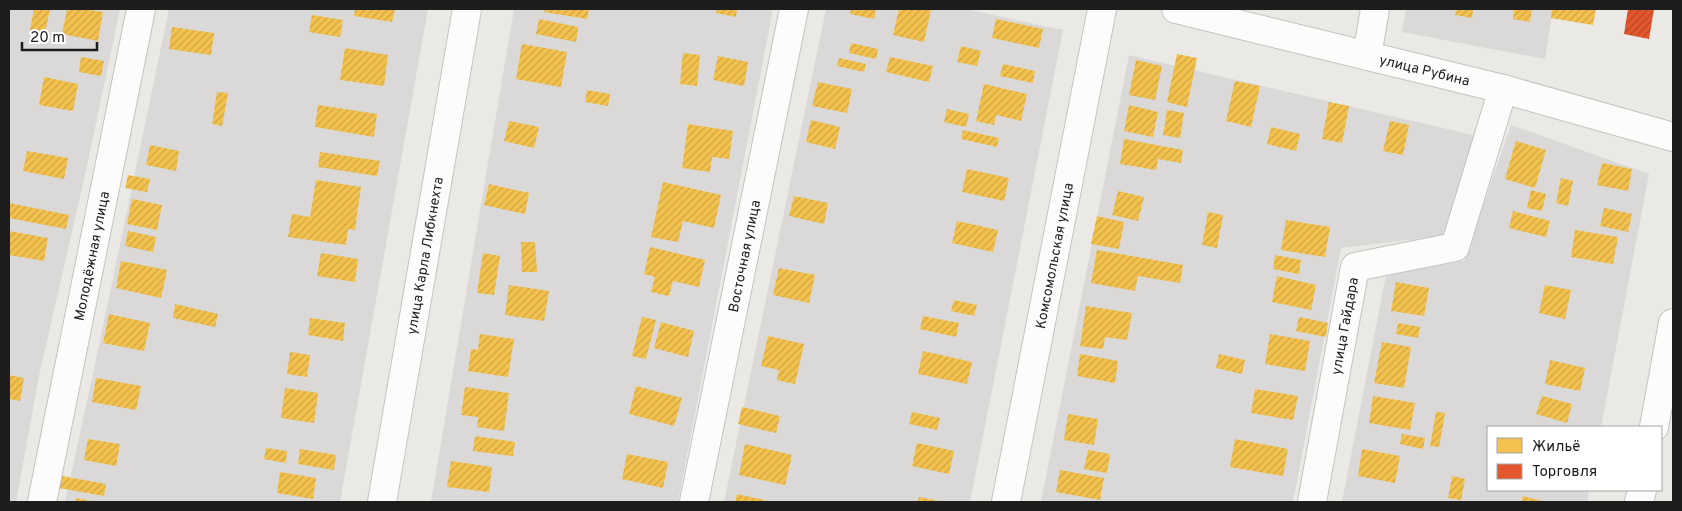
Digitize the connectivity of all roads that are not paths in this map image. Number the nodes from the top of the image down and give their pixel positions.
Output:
1 (141, 9) edge
2 (467, 9) edge
3 (794, 9) edge
4 (1102, 9) edge
5 (1176, 9) edge
6 (1375, 9) edge
7 (1367, 56) junction
8 (1503, 89) junction
9 (1673, 137) edge
10 (1673, 323) edge
11 (1654, 426) edge
12 (42, 502) edge
13 (382, 502) edge
14 (694, 502) edge
15 (1006, 502) edge
16 (1312, 502) edge

1 - 12 street, Молодёжная улица
2 - 13 street, улица Карла Либкнехта
3 - 14 street, Восточная улица
4 - 15 street, Комсомольская улица
5 - 7 street, улица Рубина
6 - 7 street
7 - 8 street, улица Рубина
8 - 9 street, улица Рубина
8 - 16 street, улица Гайдара
10 - 11 street

